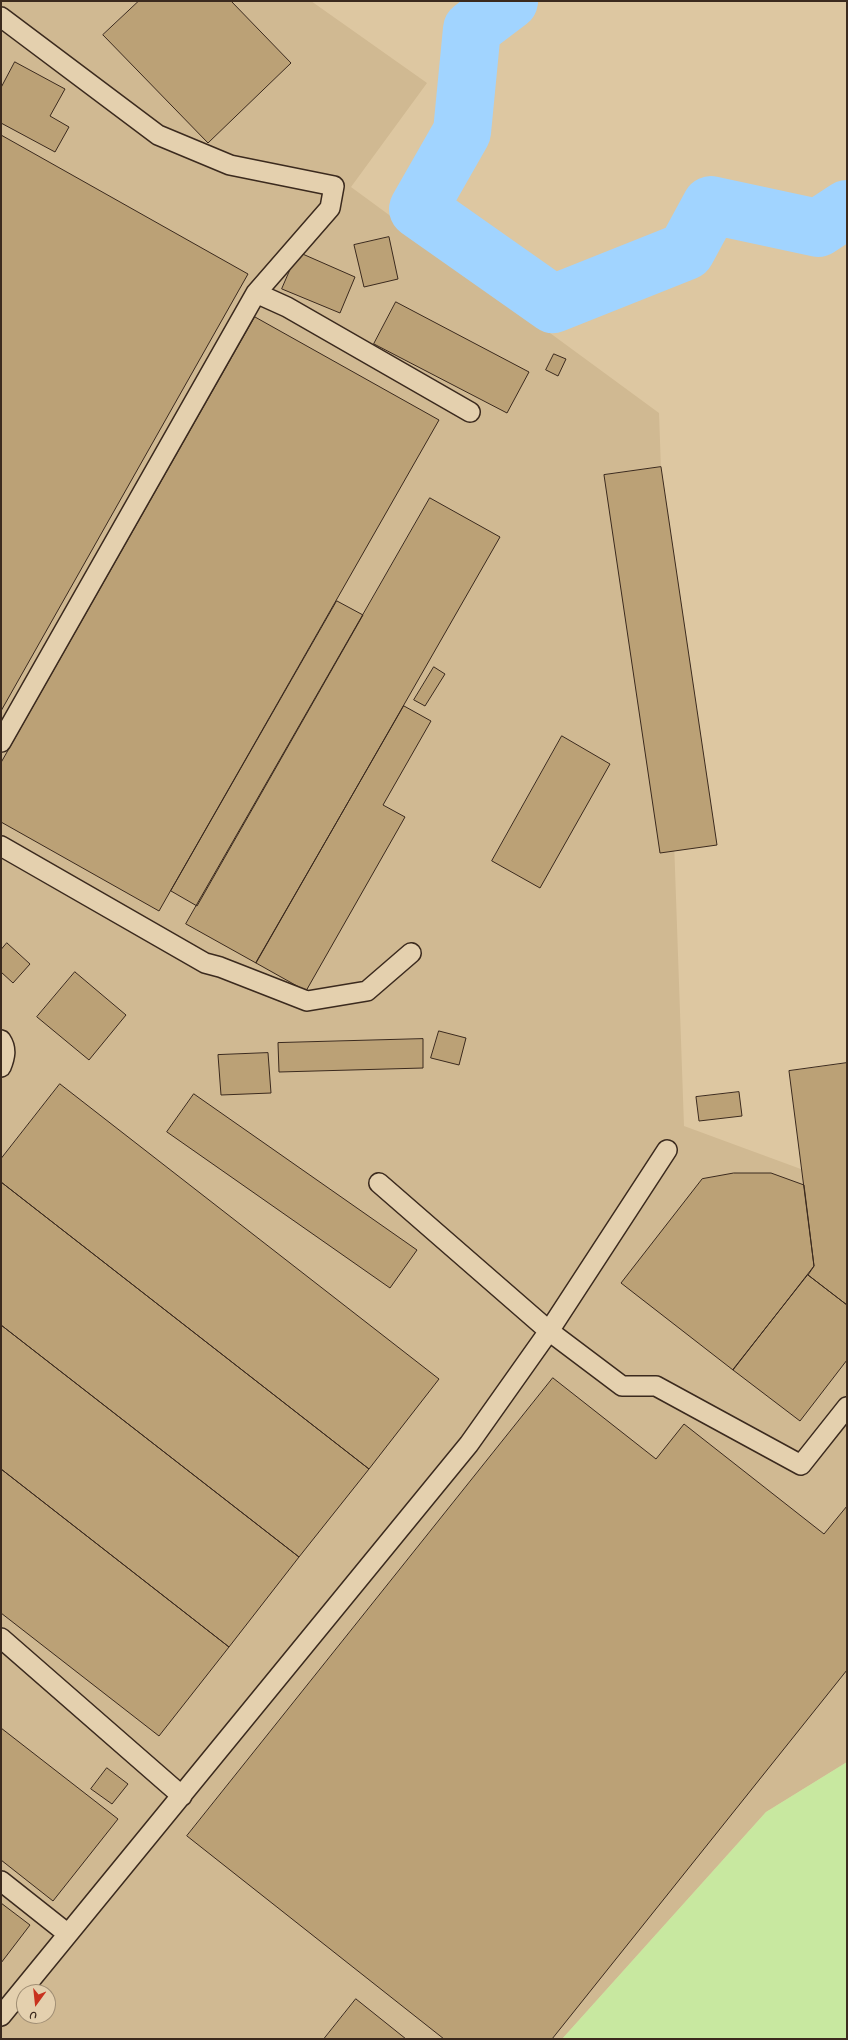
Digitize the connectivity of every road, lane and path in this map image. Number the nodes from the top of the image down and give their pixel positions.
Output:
1 (1, 17) edge
2 (256, 293) junction
3 (470, 412) dead end
4 (1, 742) edge
5 (1, 846) edge
6 (411, 953) dead end
7 (1, 1040) edge
8 (1, 1067) edge
9 (667, 1150) dead end
10 (379, 1183) dead end
11 (550, 1331) junction
12 (847, 1407) edge
13 (1, 1638) edge
14 (182, 1796) junction
15 (1, 1881) edge
16 (68, 1934) junction
17 (1, 2016) edge

1 - 2 lane
2 - 3 lane
2 - 4 lane
5 - 6 lane
7 - 8 lane
9 - 11 lane
10 - 11 lane
11 - 12 lane
11 - 14 lane
13 - 14 lane
14 - 16 lane
15 - 16 lane
16 - 17 lane

